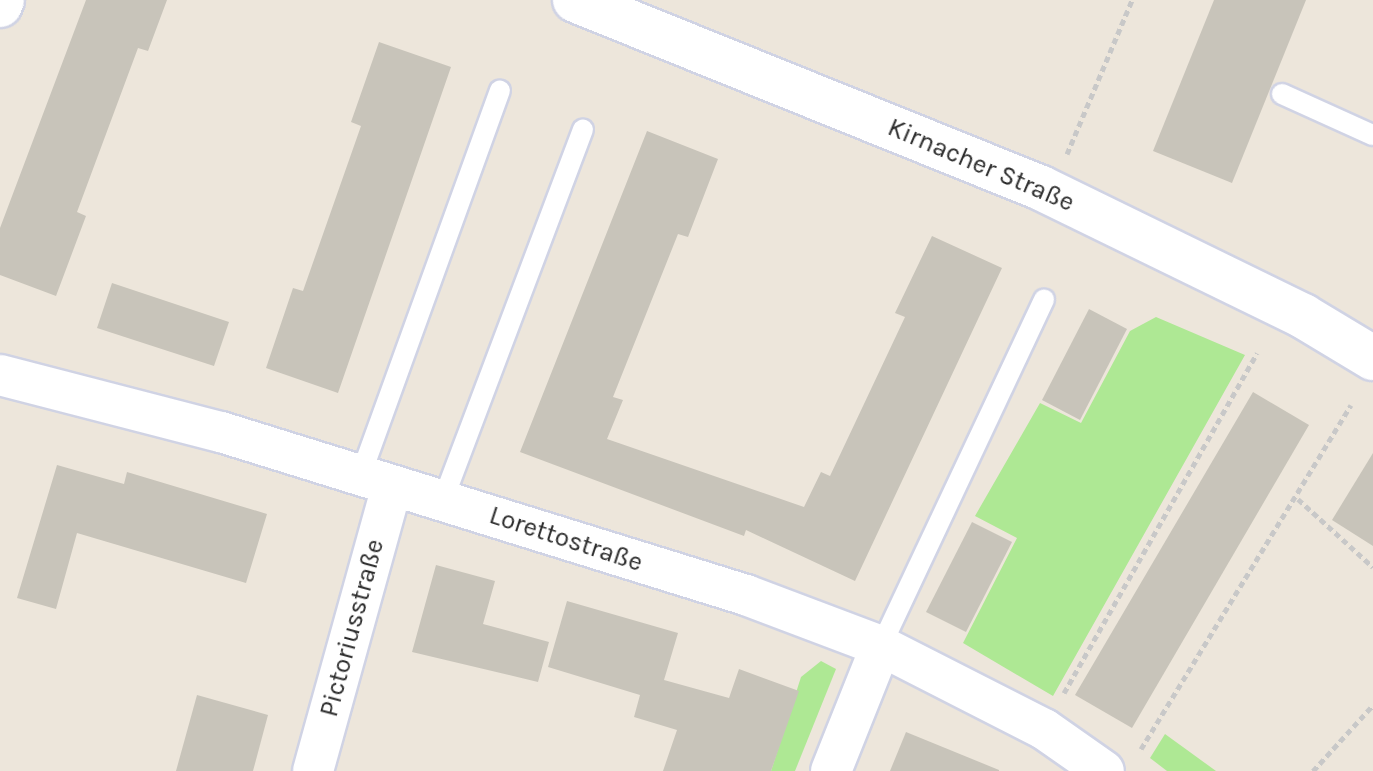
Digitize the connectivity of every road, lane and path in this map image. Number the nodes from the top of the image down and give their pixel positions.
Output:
1 (575, 0) edge
2 (1132, 0) edge
3 (500, 91) dead end
4 (1282, 94) dead end
5 (583, 130) dead end
6 (1373, 135) edge
7 (1062, 164) dead end
8 (1044, 299) dead end
9 (1257, 353) dead end
10 (1373, 358) edge
11 (0, 375) edge
12 (1351, 405) dead end
13 (376, 482) junction
14 (1298, 499) junction
15 (443, 500) junction
16 (1373, 567) edge
17 (881, 646) junction
18 (1373, 705) edge
19 (1044, 729) junction
20 (1119, 766) edge
21 (313, 771) edge
22 (831, 771) edge
23 (1313, 771) edge

1 - 10 main road, Kirnacher Straße
2 - 7 path
3 - 13 lane
4 - 6 lane
5 - 15 lane
8 - 17 lane
9 - 19 path
11 - 13 street, Lorettostraße
12 - 14 path
13 - 15 street, Lorettostraße
13 - 21 street, Pictoriusstraße
14 - 16 path
14 - 20 path
15 - 17 street, Lorettostraße
17 - 19 street, Lorettostraße
17 - 22 street
18 - 23 path
19 - 20 street, Lorettostraße

